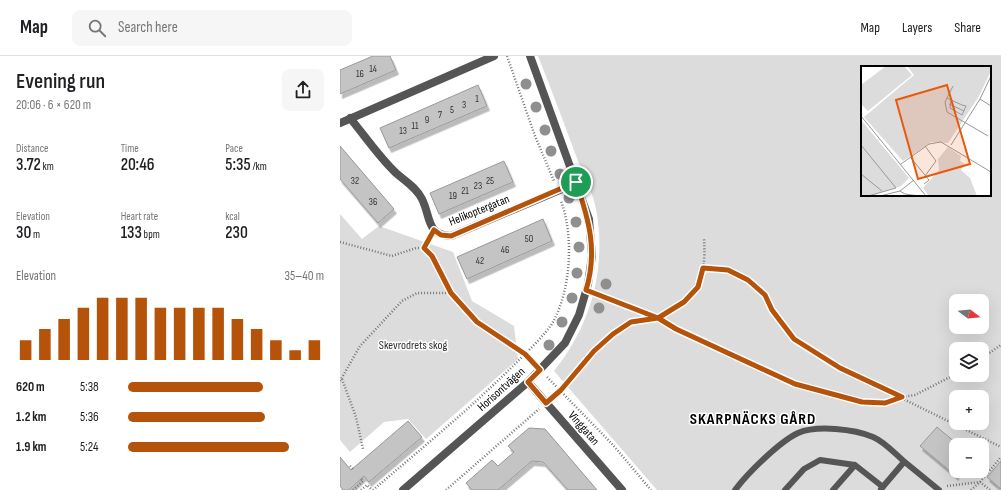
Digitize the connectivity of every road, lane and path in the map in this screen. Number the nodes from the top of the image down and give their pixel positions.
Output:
1 (494, 56) edge
2 (508, 56) edge
3 (530, 56) edge
4 (350, 118) junction
5 (340, 123) edge
6 (576, 182) junction
7 (558, 191) junction
8 (434, 230) junction
9 (704, 238) dead end
10 (340, 242) edge
11 (424, 248) junction
12 (703, 268) junction
13 (586, 290) junction
14 (451, 293) junction
15 (658, 318) junction
16 (1001, 345) edge
17 (989, 353) edge
18 (525, 354) junction
19 (540, 370) junction
20 (949, 378) edge
21 (341, 380) edge
22 (528, 382) junction
23 (561, 390) junction
24 (902, 397) junction
25 (546, 403) junction
26 (1001, 447) edge
27 (363, 449) dead end
28 (1001, 457) edge
29 (904, 462) junction
30 (855, 465) junction
31 (350, 466) dead end
32 (353, 469) dead end
33 (980, 482) junction
34 (367, 485) junction
35 (881, 489) edge
36 (937, 489) edge
37 (353, 490) edge
38 (361, 490) edge
39 (372, 490) edge
40 (403, 490) edge
41 (446, 490) edge
42 (622, 490) edge
43 (651, 490) edge
44 (735, 490) edge
45 (785, 490) edge
46 (833, 490) edge
47 (971, 490) edge
48 (990, 490) edge

1 - 4 street
2 - 7 path
3 - 6 street, Horisontvägen
4 - 5 street
4 - 8 street, Helikoptergatan
6 - 7 street, Helikoptergatan
6 - 13 street, Horisontvägen
7 - 8 street, Helikoptergatan
7 - 18 path
8 - 11 path
9 - 12 path
10 - 11 path
11 - 14 path
12 - 15 path
12 - 24 path
13 - 15 path
13 - 19 street, Horisontvägen
14 - 18 path
14 - 21 path
15 - 23 path
15 - 24 path
16 - 17 path
18 - 19 path
18 - 39 path
19 - 22 street, Horisontvägen
19 - 23 path
20 - 24 path
21 - 27 path
22 - 25 street, Vinggatan
22 - 40 street, Horisontvägen
23 - 25 path
23 - 43 path
24 - 26 path
25 - 41 path
25 - 42 street, Vinggatan
28 - 33 path
29 - 35 lane
29 - 36 lane
29 - 44 lane
30 - 35 lane
30 - 45 lane
30 - 46 lane
31 - 32 path
33 - 36 path
33 - 47 path
33 - 48 path
34 - 37 path
34 - 38 path
34 - 39 path

